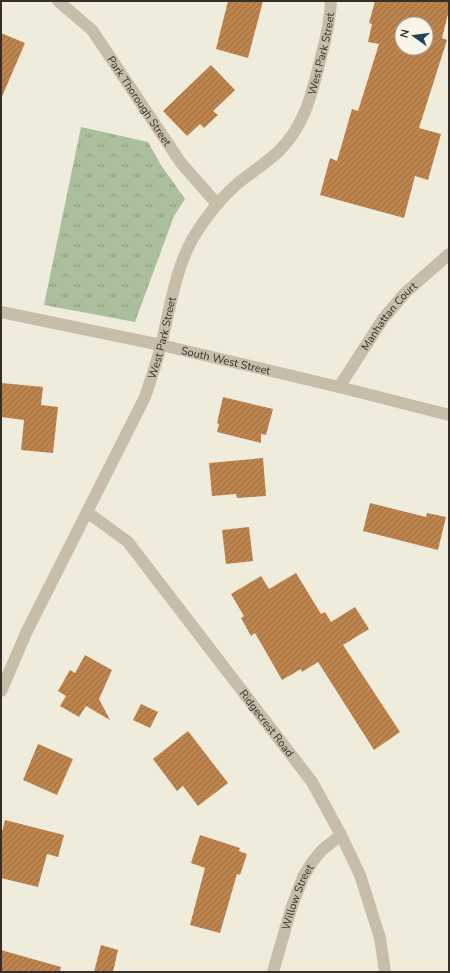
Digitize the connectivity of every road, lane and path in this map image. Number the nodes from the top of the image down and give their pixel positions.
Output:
1 (58, 1) edge
2 (331, 1) edge
3 (217, 204) junction
4 (449, 254) edge
5 (1, 312) edge
6 (161, 345) junction
7 (339, 387) junction
8 (449, 415) edge
9 (87, 512) junction
10 (1, 691) edge
11 (341, 835) junction
12 (273, 972) edge
13 (385, 972) edge

1 - 3 street, Park Thorough Street
2 - 3 street, West Park Street
3 - 6 street, West Park Street
4 - 7 street, Manhattan Court
5 - 6 street, South West Street
6 - 7 street, South West Street
6 - 9 street, West Park Street
7 - 8 street, South West Street
9 - 10 street, West Park Street
9 - 11 street, Ridgecrest Road
11 - 12 street, Willow Street
11 - 13 street, Ridgecrest Road

